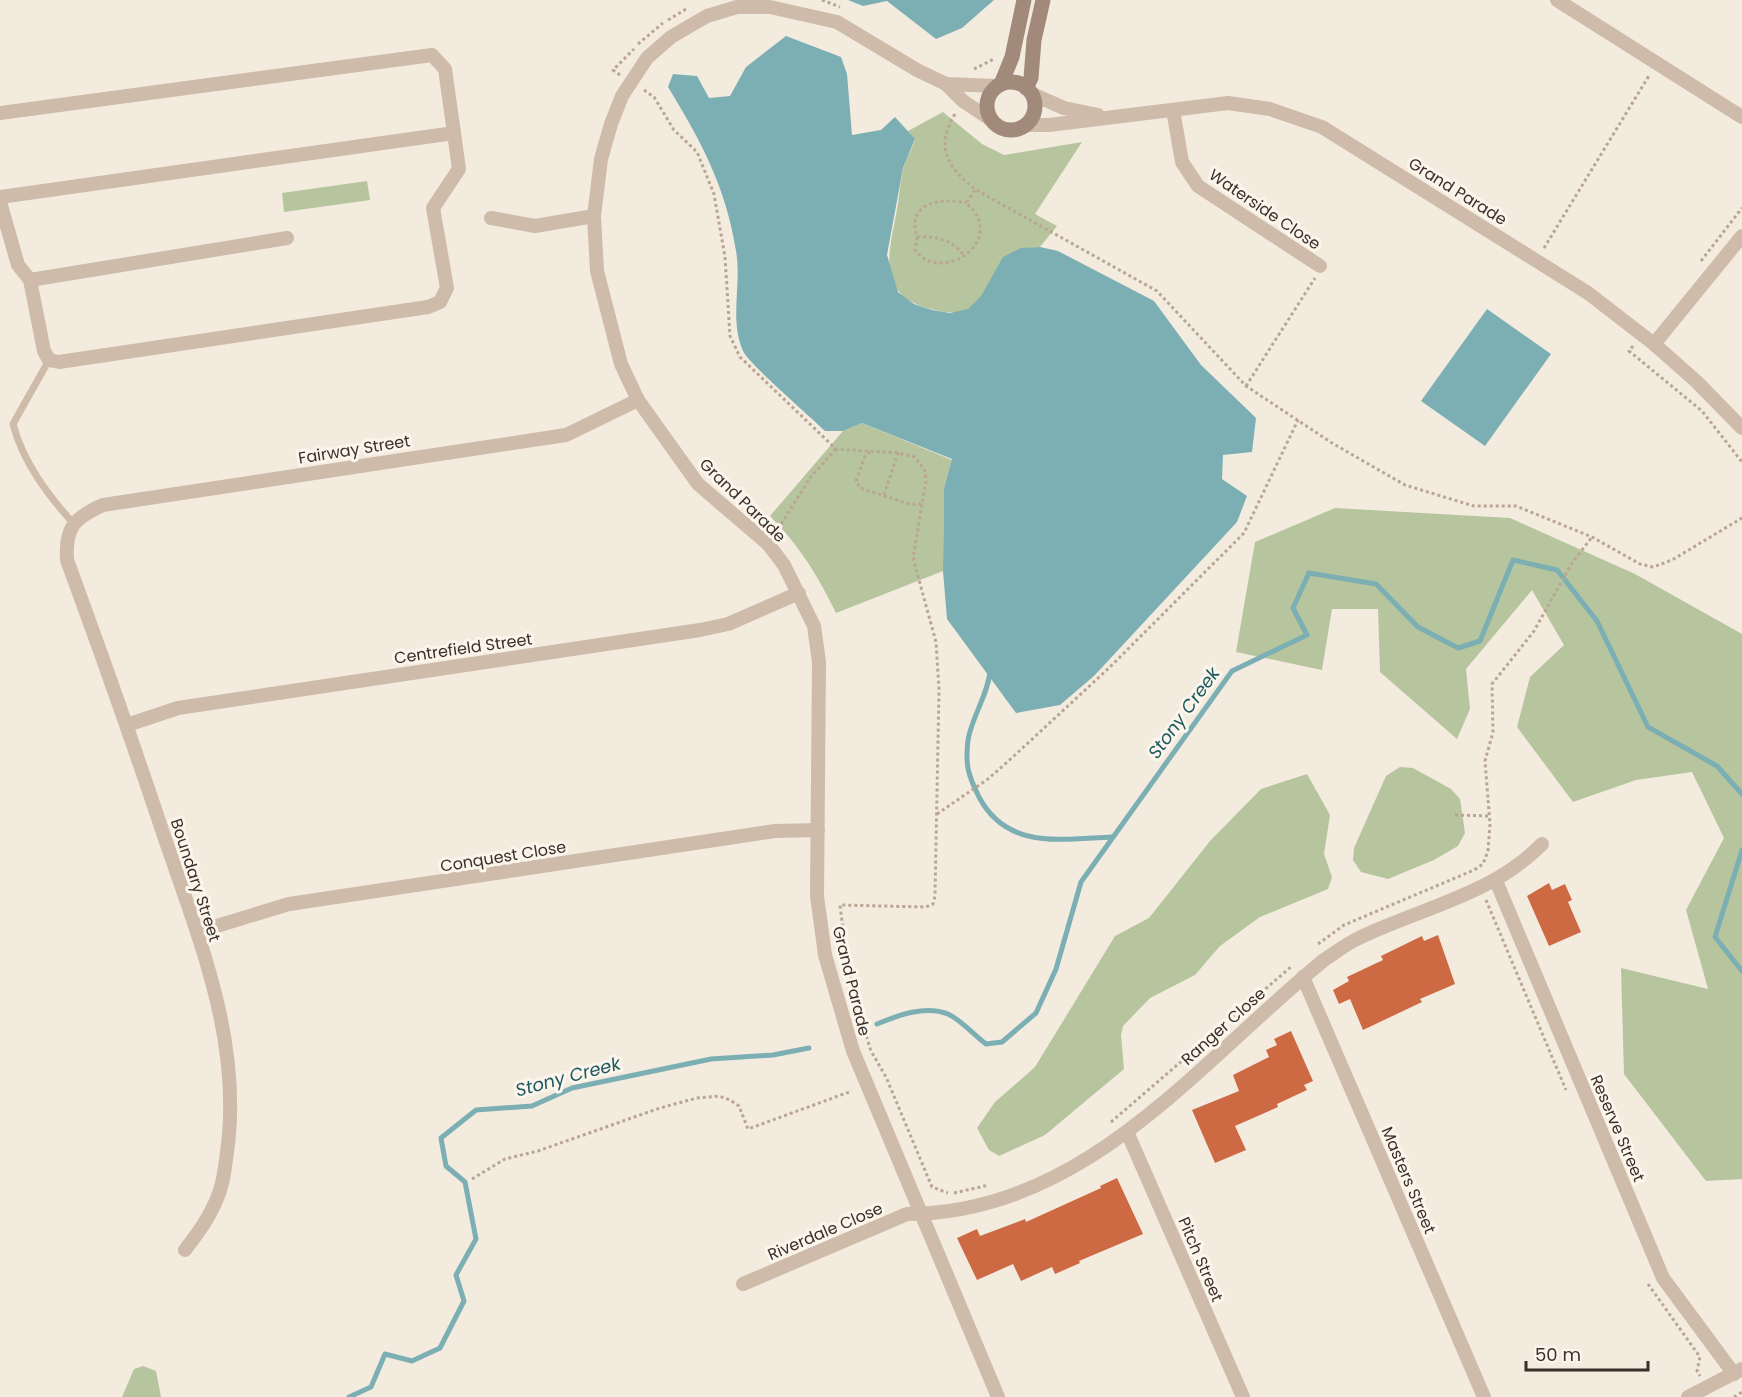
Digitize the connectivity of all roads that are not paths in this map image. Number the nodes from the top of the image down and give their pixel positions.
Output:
1 (1024, 0) edge
2 (1043, 0) edge
3 (1557, 0) edge
4 (946, 84) junction
5 (999, 85) junction
6 (1029, 91) junction
7 (1173, 110) junction
8 (0, 113) edge
9 (1106, 117) junction
10 (1742, 117) edge
11 (990, 119) junction
12 (1027, 125) junction
13 (454, 133) junction
14 (0, 197) edge
15 (0, 202) edge
16 (594, 216) junction
17 (491, 218) dead end
18 (1742, 236) edge
19 (287, 238) dead end
20 (1320, 266) road end
21 (30, 280) junction
22 (1654, 344) junction
23 (49, 360) junction
24 (638, 400) junction
25 (1742, 428) edge
26 (73, 523) junction
27 (799, 593) junction
28 (127, 725) junction
29 (818, 830) junction
30 (1542, 844) dead end
31 (1496, 881) junction
32 (196, 932) junction
33 (1304, 977) junction
34 (1128, 1134) junction
35 (920, 1214) junction
36 (185, 1250) dead end
37 (743, 1284) dead end
38 (1738, 1372) edge
39 (998, 1397) edge
40 (1242, 1397) edge
41 (1484, 1397) edge
42 (1688, 1397) edge

1 - 5 street
2 - 6 street
3 - 10 street
4 - 5 street, Grand Parade
4 - 11 street, Grand Parade
4 - 16 street, Grand Parade
5 - 6 street
5 - 11 street
6 - 9 street, Grand Parade
6 - 12 street
7 - 9 street, Grand Parade
7 - 20 street, Waterside Close
7 - 22 street, Grand Parade
8 - 13 street
9 - 12 street, Grand Parade
11 - 12 street
13 - 14 street
13 - 23 street
15 - 21 street
16 - 17 street
16 - 24 street, Grand Parade
18 - 22 street
19 - 21 street
21 - 23 street
22 - 25 street, Grand Parade
23 - 26 lane
24 - 26 street, Fairway Street
24 - 27 street, Grand Parade
26 - 28 street, Boundary Street
27 - 28 street, Centrefield Street
27 - 29 street, Grand Parade
28 - 32 street, Boundary Street
29 - 32 street, Conquest Close
29 - 35 street, Grand Parade
30 - 31 street, Ranger Close
31 - 33 street, Ranger Close
31 - 38 street, Reserve Street
32 - 36 street, Boundary Street
33 - 34 street, Ranger Close
33 - 41 street, Masters Street
34 - 35 street, Ranger Close
34 - 40 street, Pitch Street
35 - 37 street, Riverdale Close
35 - 39 street, Grand Parade
38 - 42 street

